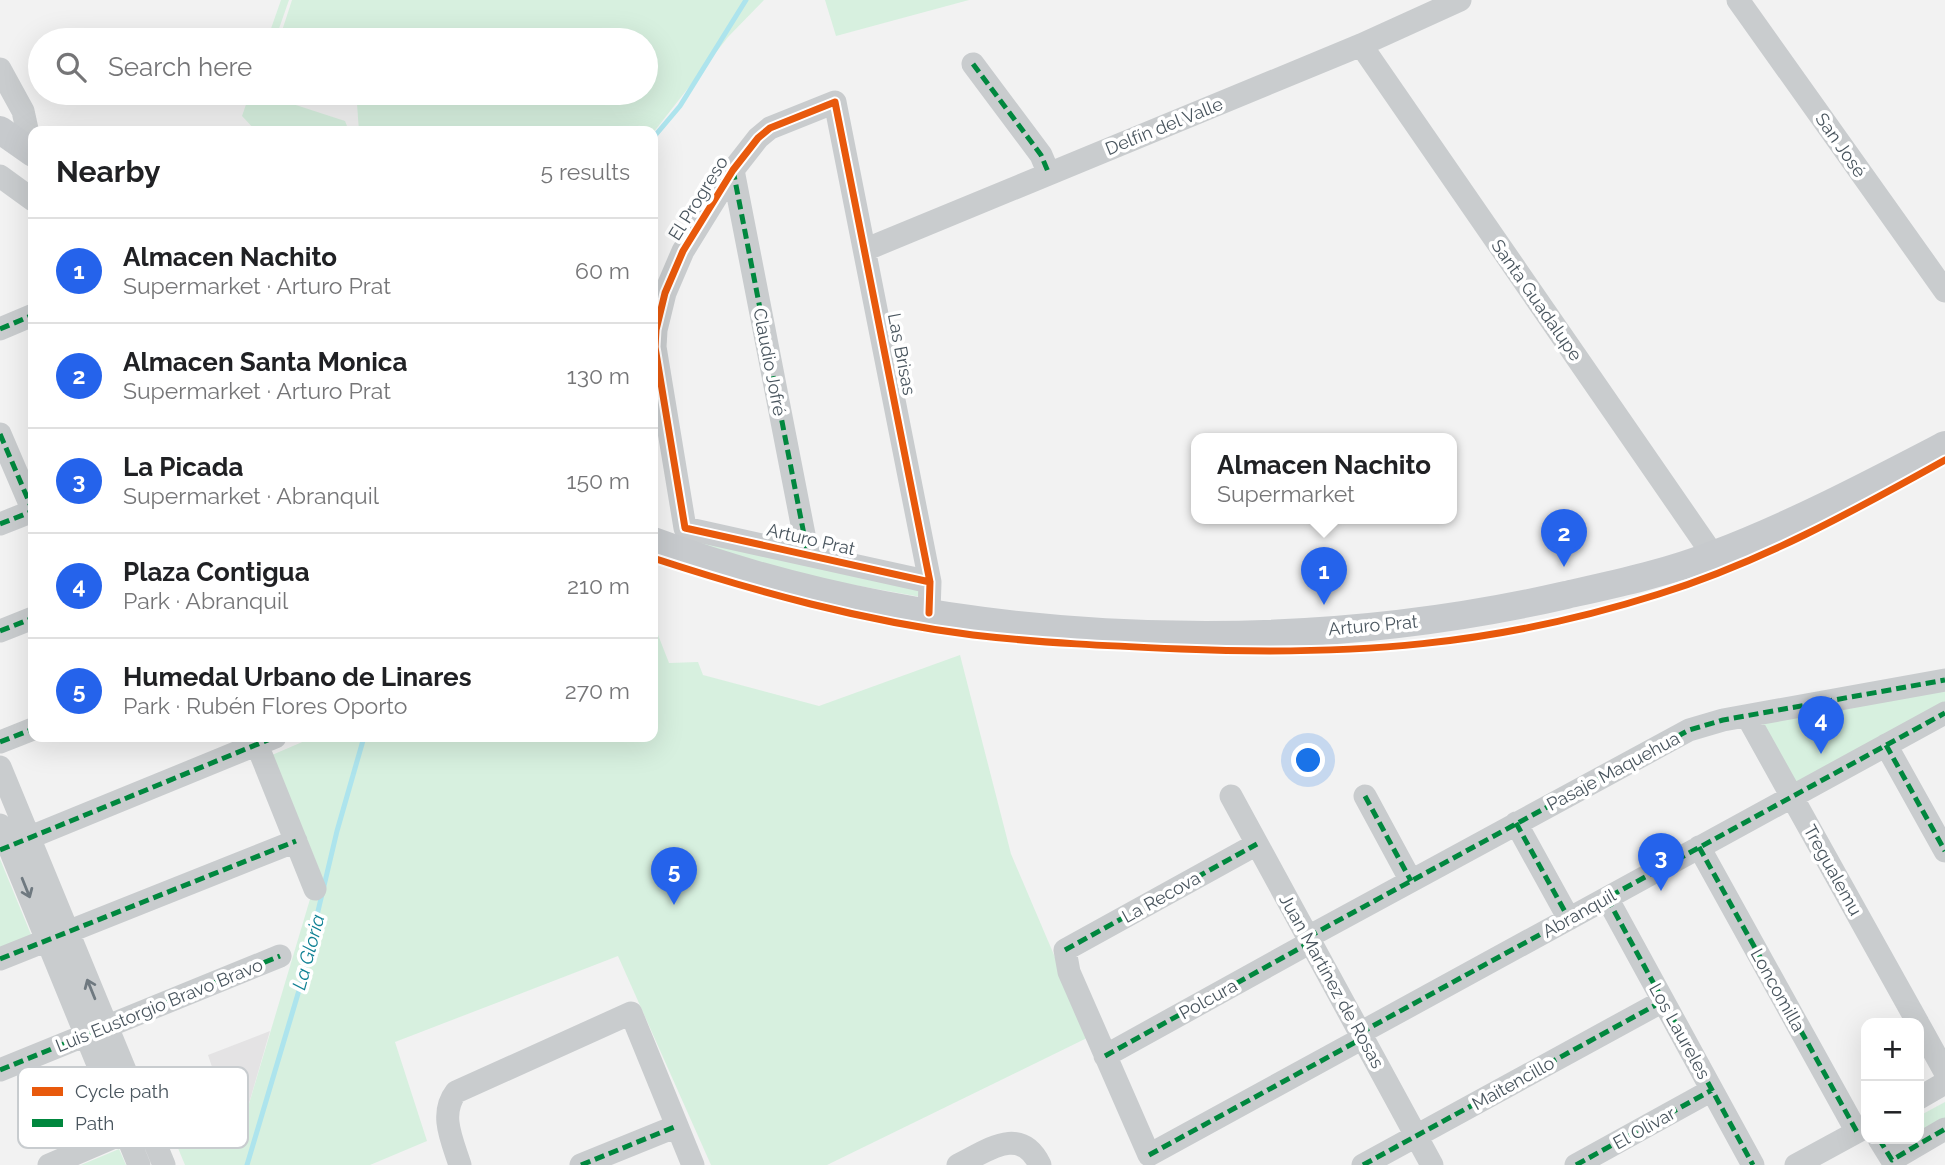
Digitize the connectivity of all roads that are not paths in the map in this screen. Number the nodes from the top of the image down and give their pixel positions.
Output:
1 (1460, 0) edge
2 (1738, 0) edge
3 (1361, 45) junction
4 (973, 64) dead end
5 (0, 69) edge
6 (835, 102) joint
7 (0, 130) edge
8 (28, 134) edge
9 (28, 150) edge
10 (733, 170) junction
11 (1049, 174) junction
12 (0, 176) edge
13 (28, 196) edge
14 (866, 250) junction
15 (1945, 291) edge
16 (28, 317) edge
17 (658, 322) edge
18 (0, 329) edge
19 (658, 370) edge
20 (0, 434) edge
21 (1945, 445) edge
22 (28, 499) edge
23 (28, 513) edge
24 (0, 524) edge
25 (685, 528) joint
26 (658, 543) edge
27 (807, 555) junction
28 (1713, 555) junction
29 (930, 582) junction
30 (929, 613) junction
31 (28, 620) edge
32 (0, 631) edge
33 (1945, 680) edge
34 (1945, 713) edge
35 (1747, 716) junction
36 (28, 731) edge
37 (0, 742) edge
38 (254, 742) edge
39 (263, 742) edge
40 (1886, 745) junction
41 (0, 767) edge
42 (1231, 796) dead end
43 (1365, 796) dead end
44 (1792, 797) junction
45 (1516, 823) junction
46 (9, 839) edge
47 (296, 841) junction
48 (1257, 845) junction
49 (1699, 847) junction
50 (1945, 851) edge
51 (1411, 881) junction
52 (315, 889) dead end
53 (1607, 898) junction
54 (1569, 919) junction
55 (58, 936) junction
56 (1309, 940) junction
57 (280, 956) dead end
58 (0, 959) edge
59 (1663, 1001) junction
60 (1915, 1018) edge
61 (96, 1030) junction
62 (1924, 1035) edge
63 (1362, 1036) junction
64 (1105, 1056) junction
65 (111, 1067) edge
66 (0, 1070) edge
67 (1945, 1072) edge
68 (1945, 1083) edge
69 (1712, 1090) junction
70 (1924, 1095) edge
71 (677, 1126) junction
72 (1861, 1127) edge
73 (1945, 1129) edge
74 (1861, 1130) edge
75 (1416, 1136) junction
76 (1924, 1141) edge
77 (1883, 1144) edge
78 (1919, 1144) edge
79 (88, 1148) edge
80 (151, 1148) edge
81 (49, 1165) edge
82 (164, 1165) edge
83 (460, 1165) edge
84 (581, 1165) edge
85 (693, 1165) edge
86 (958, 1165) edge
87 (1040, 1165) edge
88 (1363, 1165) edge
89 (1432, 1165) edge
90 (1576, 1165) edge
91 (1753, 1165) edge
92 (1796, 1165) edge

1 - 3 street, Delfín del Valle
2 - 15 street, San José
3 - 11 street, Delfín del Valle
3 - 28 street, Santa Guadalupe
4 - 11 street
5 - 8 street
6 - 10 street, El Progreso
6 - 14 street, Las Brisas
7 - 9 main road
10 - 17 street, El Progreso
10 - 27 street, Claudio Jofré
11 - 14 street, Delfín del Valle
12 - 13 street
14 - 29 street, Las Brisas
16 - 18 street
19 - 25 street, El Progreso
20 - 22 street
21 - 28 main road, Arturo Prat
23 - 24 street
25 - 27 street, Arturo Prat
26 - 30 main road, Arturo Prat
27 - 29 street, Arturo Prat
28 - 30 main road, Arturo Prat
29 - 30 street, Las Brisas
31 - 32 street
33 - 35 street, Pasaje Maquehua
34 - 40 street, Abranquil
35 - 44 street, Tregualemu
35 - 45 street, Pasaje Maquehua
36 - 37 street
38 - 46 street
39 - 47 street
40 - 44 street, Abranquil
40 - 50 street
41 - 46 street
42 - 48 street, Juan Martínez de Rosas
43 - 51 street
44 - 49 street, Abranquil
44 - 60 street, Tregualemu
45 - 51 street, Pasaje Maquehua
45 - 54 street
46 - 55 street
47 - 52 street
47 - 55 street
48 - 56 street, Juan Martínez de Rosas
48 - 64 street, La Recova
49 - 53 street, Abranquil
49 - 72 street, Loncomilla
51 - 56 street, Pasaje Maquehua
53 - 54 street, Abranquil
53 - 59 street, Los Laureles
54 - 63 street, Abranquil
55 - 58 street
55 - 61 street
56 - 63 street, Juan Martínez de Rosas
56 - 64 street, Polcura
57 - 61 street, Luis Eustorgio Bravo Bravo
59 - 69 street, Los Laureles
59 - 75 street, Maitencillo
61 - 65 street
61 - 66 street, Luis Eustorgio Bravo Bravo
62 - 67 street, Tregualemu
63 - 64 street, Abranquil
63 - 75 street, Juan Martínez de Rosas
68 - 70 street
69 - 90 street, El Olivar
69 - 91 street, Los Laureles
71 - 83 street
71 - 84 street
71 - 85 street
73 - 76 street
74 - 92 street
75 - 88 street, Maitencillo
75 - 89 street, Juan Martínez de Rosas
77 - 78 street
79 - 81 street
80 - 82 street
86 - 87 street

